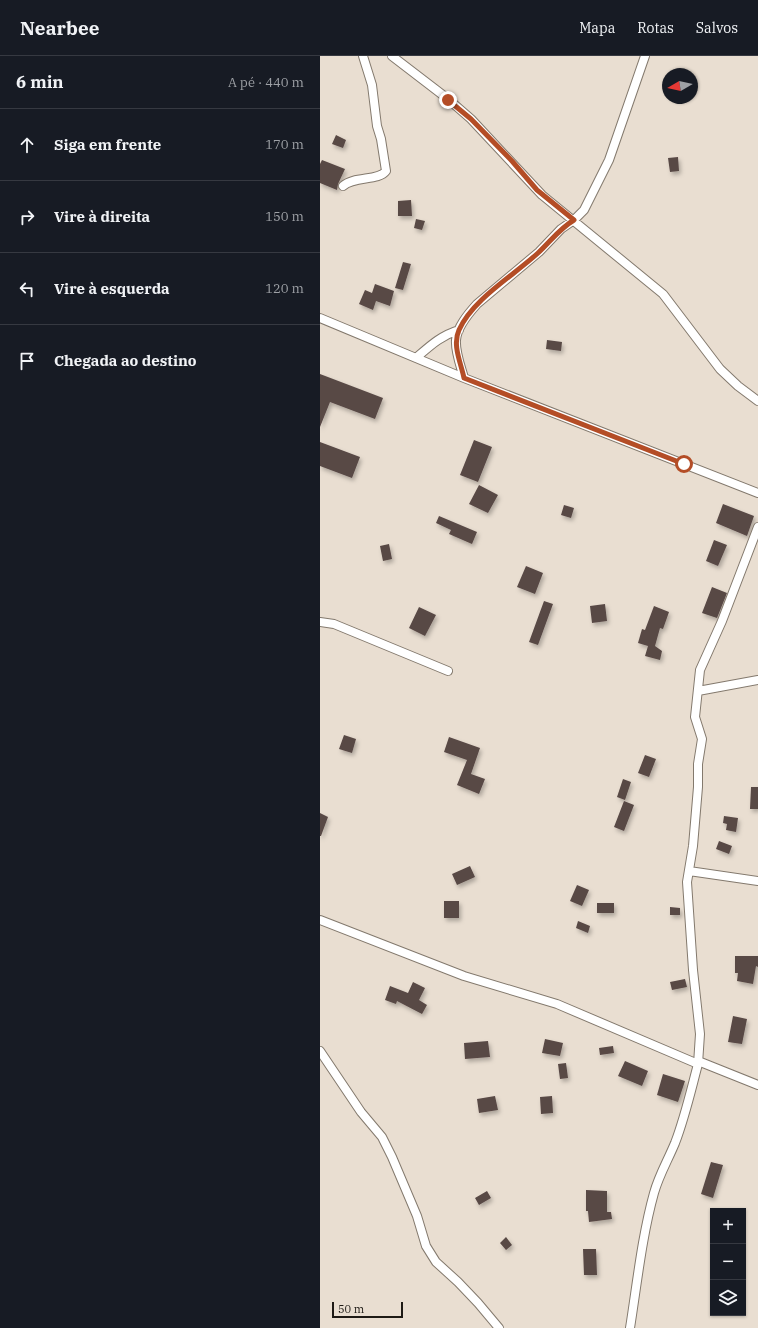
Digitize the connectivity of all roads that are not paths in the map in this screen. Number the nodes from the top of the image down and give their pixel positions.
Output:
1 (363, 56) edge
2 (392, 56) edge
3 (645, 56) edge
4 (343, 186) dead end
5 (574, 220) junction
6 (320, 318) edge
7 (459, 330) junction
8 (416, 358) junction
9 (464, 378) junction
10 (758, 401) edge
11 (758, 493) edge
12 (758, 527) edge
13 (320, 622) edge
14 (448, 671) dead end
15 (758, 680) edge
16 (698, 692) junction
17 (689, 871) junction
18 (758, 881) edge
19 (320, 920) edge
20 (320, 1051) edge
21 (698, 1062) junction
22 (758, 1085) edge
23 (499, 1328) edge
24 (630, 1328) edge

1 - 4 street
2 - 5 street
3 - 5 street
5 - 7 street
5 - 10 street
6 - 8 street
7 - 8 street
7 - 9 street
8 - 9 street
9 - 11 street
12 - 16 street
13 - 14 street
15 - 16 street
16 - 17 street
17 - 18 street
17 - 21 street
19 - 21 street
20 - 23 street
21 - 22 street
21 - 24 street

